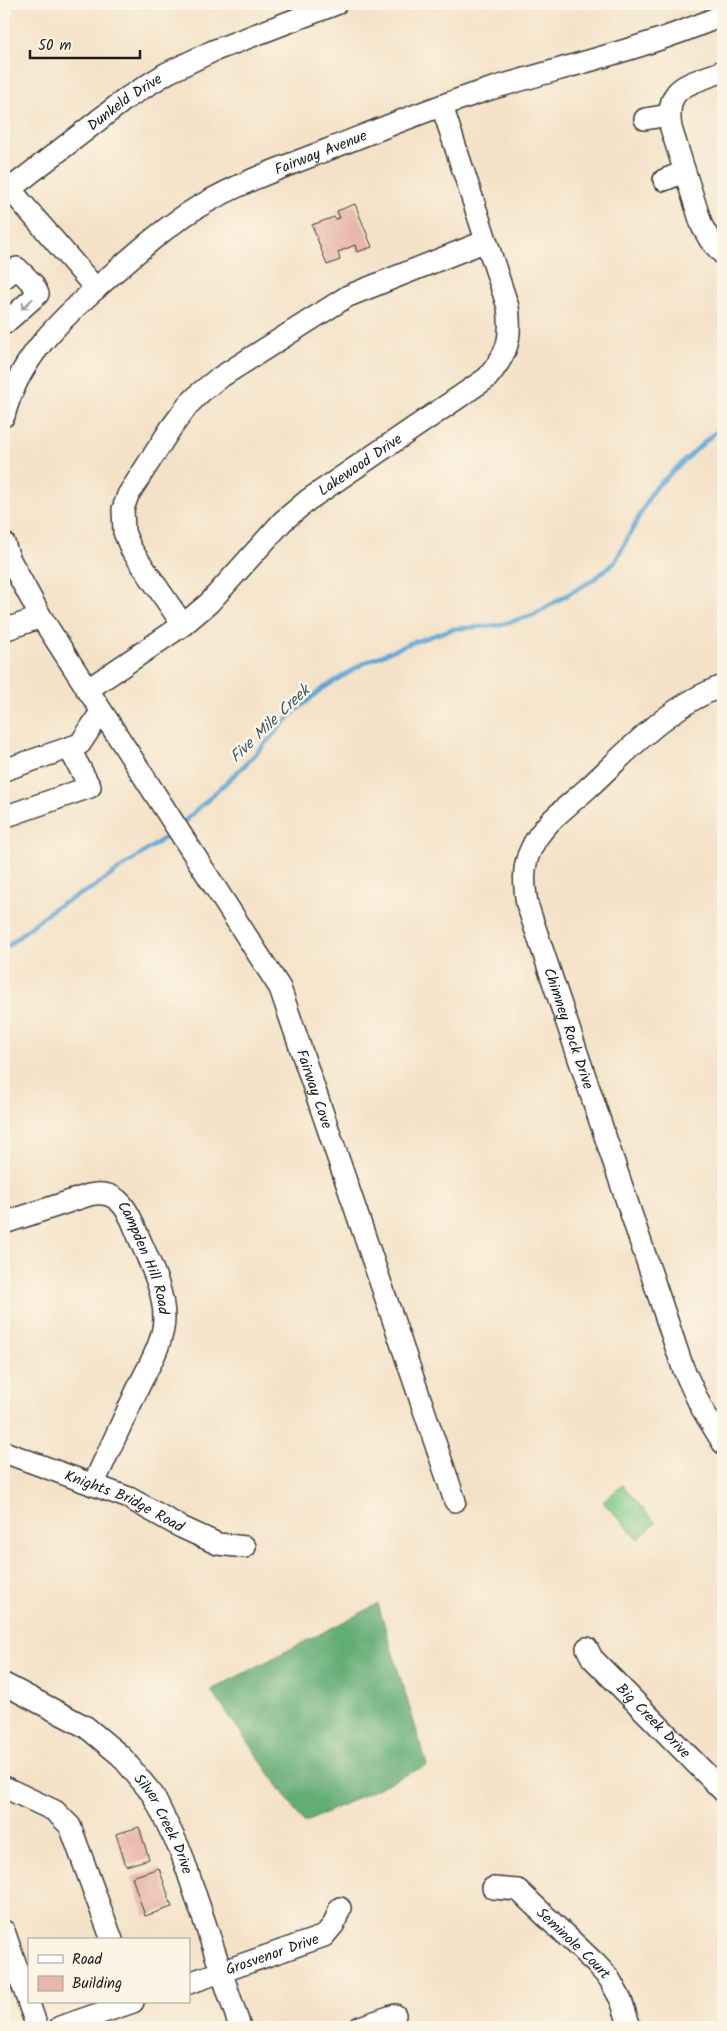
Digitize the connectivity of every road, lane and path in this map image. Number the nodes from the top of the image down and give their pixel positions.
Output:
1 (336, 4) edge
2 (723, 16) edge
3 (723, 71) edge
4 (442, 106) junction
5 (669, 115) junction
6 (645, 119) dead end
7 (684, 172) junction
8 (664, 180) dead end
9 (7, 186) edge
10 (486, 241) junction
11 (723, 254) edge
12 (4, 278) edge
13 (96, 289) junction
14 (4, 324) edge
15 (10, 378) edge
16 (4, 416) edge
17 (4, 543) edge
18 (41, 617) junction
19 (183, 625) junction
20 (4, 630) edge
21 (723, 686) edge
22 (87, 690) junction
23 (101, 712) junction
24 (70, 748) junction
25 (4, 770) edge
26 (4, 817) edge
27 (4, 1223) edge
28 (723, 1443) edge
29 (4, 1452) edge
30 (93, 1485) junction
31 (455, 1501) dead end
32 (245, 1547) dead end
33 (587, 1648) dead end
34 (4, 1684) edge
35 (4, 1786) edge
36 (723, 1791) edge
37 (493, 1888) dead end
38 (340, 1908) dead end
39 (111, 1938) edge
40 (5, 1942) edge
41 (220, 1972) junction
42 (190, 1983) edge
43 (28, 2003) edge
44 (28, 2004) edge
45 (127, 2004) edge
46 (395, 2015) dead end
47 (37, 2027) edge
48 (60, 2027) edge
49 (240, 2027) edge
50 (360, 2027) edge
51 (630, 2027) edge

1 - 9 street, Dunkeld Drive
2 - 4 street, Fairway Avenue
3 - 5 street
4 - 10 street, Lakewood Drive
4 - 13 street, Fairway Avenue
5 - 6 street
5 - 7 street
7 - 8 street
7 - 11 street
9 - 13 street
10 - 19 street, Lakewood Drive
10 - 19 street
12 -> 14 street
13 - 15 street, Fairway Avenue
15 - 16 street, Fairway Avenue
17 - 18 street
18 - 20 street
18 - 22 street
19 - 22 street, Lakewood Drive
21 - 28 street, Chimney Rock Drive
22 - 23 street
23 - 24 street
23 - 31 street, Fairway Cove
24 - 25 street
24 - 26 street
27 - 30 street, Campden Hill Road
29 - 30 street, Knights Bridge Road
30 - 32 street, Knights Bridge Road
33 - 36 street, Big Creek Drive
34 - 41 street, Silver Creek Drive
35 - 39 street
37 - 51 street, Seminole Court
38 - 41 street, Grosvenor Drive
40 - 43 street
41 - 42 street, Grosvenor Drive
41 - 49 street, Silver Creek Drive
44 - 47 street
45 - 48 street
46 - 50 street

